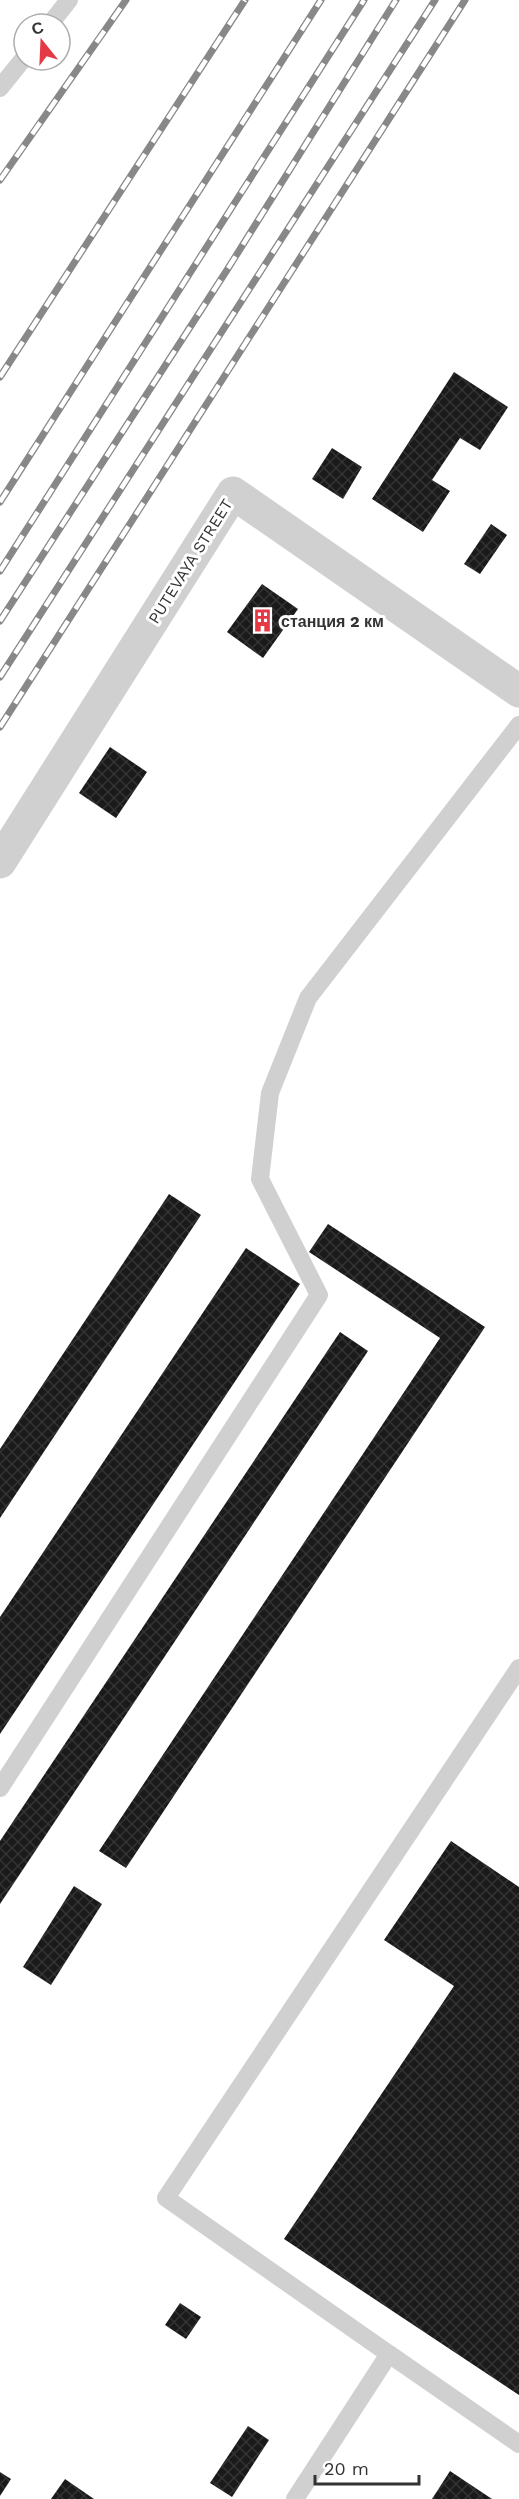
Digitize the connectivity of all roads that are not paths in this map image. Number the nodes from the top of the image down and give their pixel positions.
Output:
1 (69, 0) edge
2 (60, 12) edge
3 (13, 72) edge
4 (0, 88) edge
5 (519, 691) edge
6 (519, 725) edge
7 (0, 862) edge
8 (519, 1668) edge
9 (0, 1788) edge
10 (389, 2354) junction
11 (519, 2444) edge
12 (295, 2499) edge

1 - 2 lane
3 - 4 lane
5 - 7 street, PUTEVAYA STREET
6 - 9 lane
8 - 10 lane
10 - 11 lane
10 - 12 lane

